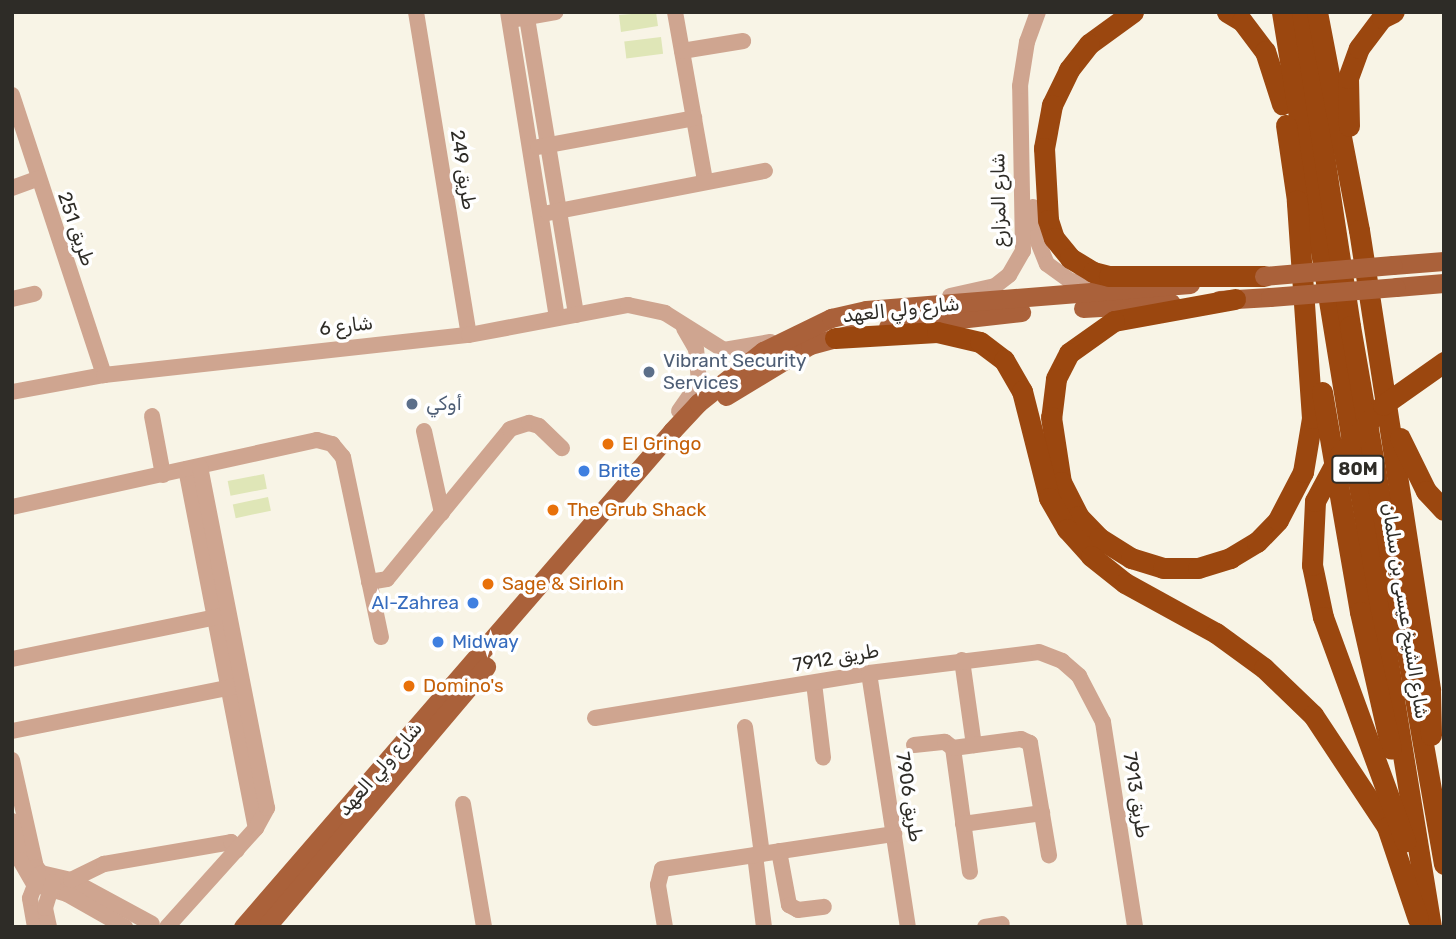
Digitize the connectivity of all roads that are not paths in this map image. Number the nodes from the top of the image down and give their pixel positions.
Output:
1 (415, 12) edge
2 (555, 12) edge
3 (675, 12) edge
4 (1038, 12) edge
5 (1133, 12) edge
6 (1227, 12) edge
7 (1269, 12) edge
8 (1282, 12) edge
9 (1302, 12) edge
10 (1317, 12) edge
11 (1394, 12) edge
12 (527, 15) edge
13 (508, 16) edge
14 (743, 41) dead end
15 (682, 51) junction
16 (12, 95) edge
17 (1020, 101) junction
18 (1282, 104) junction
19 (694, 118) junction
20 (539, 147) junction
21 (765, 171) dead end
22 (37, 179) junction
23 (705, 181) junction
24 (12, 188) edge
25 (1297, 201) junction
26 (558, 211) junction
27 (541, 214) junction
28 (1359, 230) junction
29 (1444, 261) edge
30 (1264, 276) junction
31 (1444, 283) edge
32 (1134, 290) junction
33 (34, 294) dead end
34 (12, 299) edge
35 (1234, 299) junction
36 (912, 305) junction
37 (576, 315) junction
38 (557, 318) junction
39 (681, 323) junction
40 (798, 331) junction
41 (469, 335) junction
42 (835, 338) junction
43 (1444, 362) edge
44 (104, 375) junction
45 (1383, 387) junction
46 (12, 392) edge
47 (152, 416) dead end
48 (424, 431) dead end
49 (562, 448) dead end
50 (653, 453) junction
51 (193, 468) junction
52 (163, 475) junction
53 (12, 507) edge
54 (1444, 510) edge
55 (442, 513) junction
56 (369, 582) junction
57 (222, 616) junction
58 (381, 637) dead end
59 (12, 659) edge
60 (962, 660) junction
61 (869, 673) junction
62 (1079, 676) joint
63 (814, 683) junction
64 (237, 686) junction
65 (595, 718) dead end
66 (745, 727) dead end
67 (12, 731) edge
68 (974, 745) junction
69 (914, 746) dead end
70 (953, 748) junction
71 (822, 757) dead end
72 (12, 760) edge
73 (463, 804) dead end
74 (1433, 807) junction
75 (1042, 813) junction
76 (12, 821) edge
77 (963, 824) junction
78 (894, 834) junction
79 (237, 850) junction
80 (779, 851) junction
81 (758, 855) junction
82 (1049, 855) dead end
83 (1444, 864) edge
84 (970, 872) dead end
85 (50, 881) junction
86 (1426, 892) junction
87 (824, 907) dead end
88 (1002, 924) dead end
89 (163, 925) edge
90 (36, 927) edge
91 (49, 927) edge
92 (125, 927) edge
93 (243, 927) edge
94 (266, 927) edge
95 (484, 927) edge
96 (665, 927) edge
97 (764, 927) edge
98 (908, 927) edge
99 (985, 927) edge
100 (1135, 927) edge
101 (1420, 927) edge
102 (1431, 927) edge

1 - 41 street, طريق 249
2 - 12 street
3 - 15 street
4 - 17 street, شارع المزارع
5 - 30 highway
6 - 18 highway
7 - 18 highway
8 - 86 highway, شارع الشيخ عيسى بن سلمان / 80M
9 - 74 highway, شارع الشيخ عيسى بن سلمان / 80M
10 - 28 highway
11 - 28 highway
12 - 13 street
12 - 20 street
13 - 20 street
14 - 15 street
15 - 19 street
16 - 22 street, طريق 251
17 - 32 street, شارع المزارع
17 - 36 street, شارع المزارع
18 - 25 highway
19 - 20 street
19 - 23 street
20 - 26 street
20 - 27 street
21 - 23 street
22 - 24 street
22 - 44 street, طريق 251
23 - 26 street
25 - 35 highway
25 - 86 highway
26 - 27 street
26 - 37 street
27 - 38 street
28 - 45 highway
29 - 30 main road, شارع ولي العهد, bridge
30 - 32 main road, شارع ولي العهد
31 - 35 main road, شارع ولي العهد, bridge
32 - 36 main road, شارع ولي العهد
33 - 34 street
35 - 42 main road, شارع ولي العهد
36 - 40 main road, شارع ولي العهد
37 - 38 street, شارع 6
37 - 39 street, شارع 6
38 - 41 street, شارع 6
39 - 40 street, شارع 6
39 - 50 street
40 - 50 main road, شارع ولي العهد
41 - 44 street, شارع 6
42 - 94 main road, شارع ولي العهد
42 - 101 highway
43 - 102 highway, bridge
44 - 46 street, شارع 6
45 - 54 highway
45 - 74 highway
47 - 52 street
48 - 55 street
49 - 55 street
50 - 93 main road, شارع ولي العهد
51 - 52 street
51 - 56 street
51 - 57 street
52 - 53 street
55 - 56 street
56 - 58 street
57 - 59 street
57 - 64 street
60 - 61 street, طريق 7912
60 - 62 street, طريق 7912
60 - 68 street
61 - 63 street, طريق 7912
61 - 78 street, طريق 7906
62 - 100 street, طريق 7913
63 - 65 street, طريق 7912
63 - 71 street
64 - 67 street
64 - 79 street
66 - 81 street
68 - 70 street
68 - 75 street
69 - 70 street
70 - 77 street
72 - 85 street
73 - 95 street
74 - 83 highway, شارع الشيخ عيسى بن سلمان / 80M
75 - 77 street
75 - 82 street
76 - 85 street
77 - 84 street
78 - 80 street
78 - 98 street, طريق 7906
79 - 85 street
79 - 89 street
80 - 81 street
80 - 87 street
81 - 96 street
81 - 97 street
85 - 89 street
85 - 90 street
85 - 91 street
85 - 92 street
86 - 102 highway, شارع الشيخ عيسى بن سلمان / 80M
88 - 99 street

